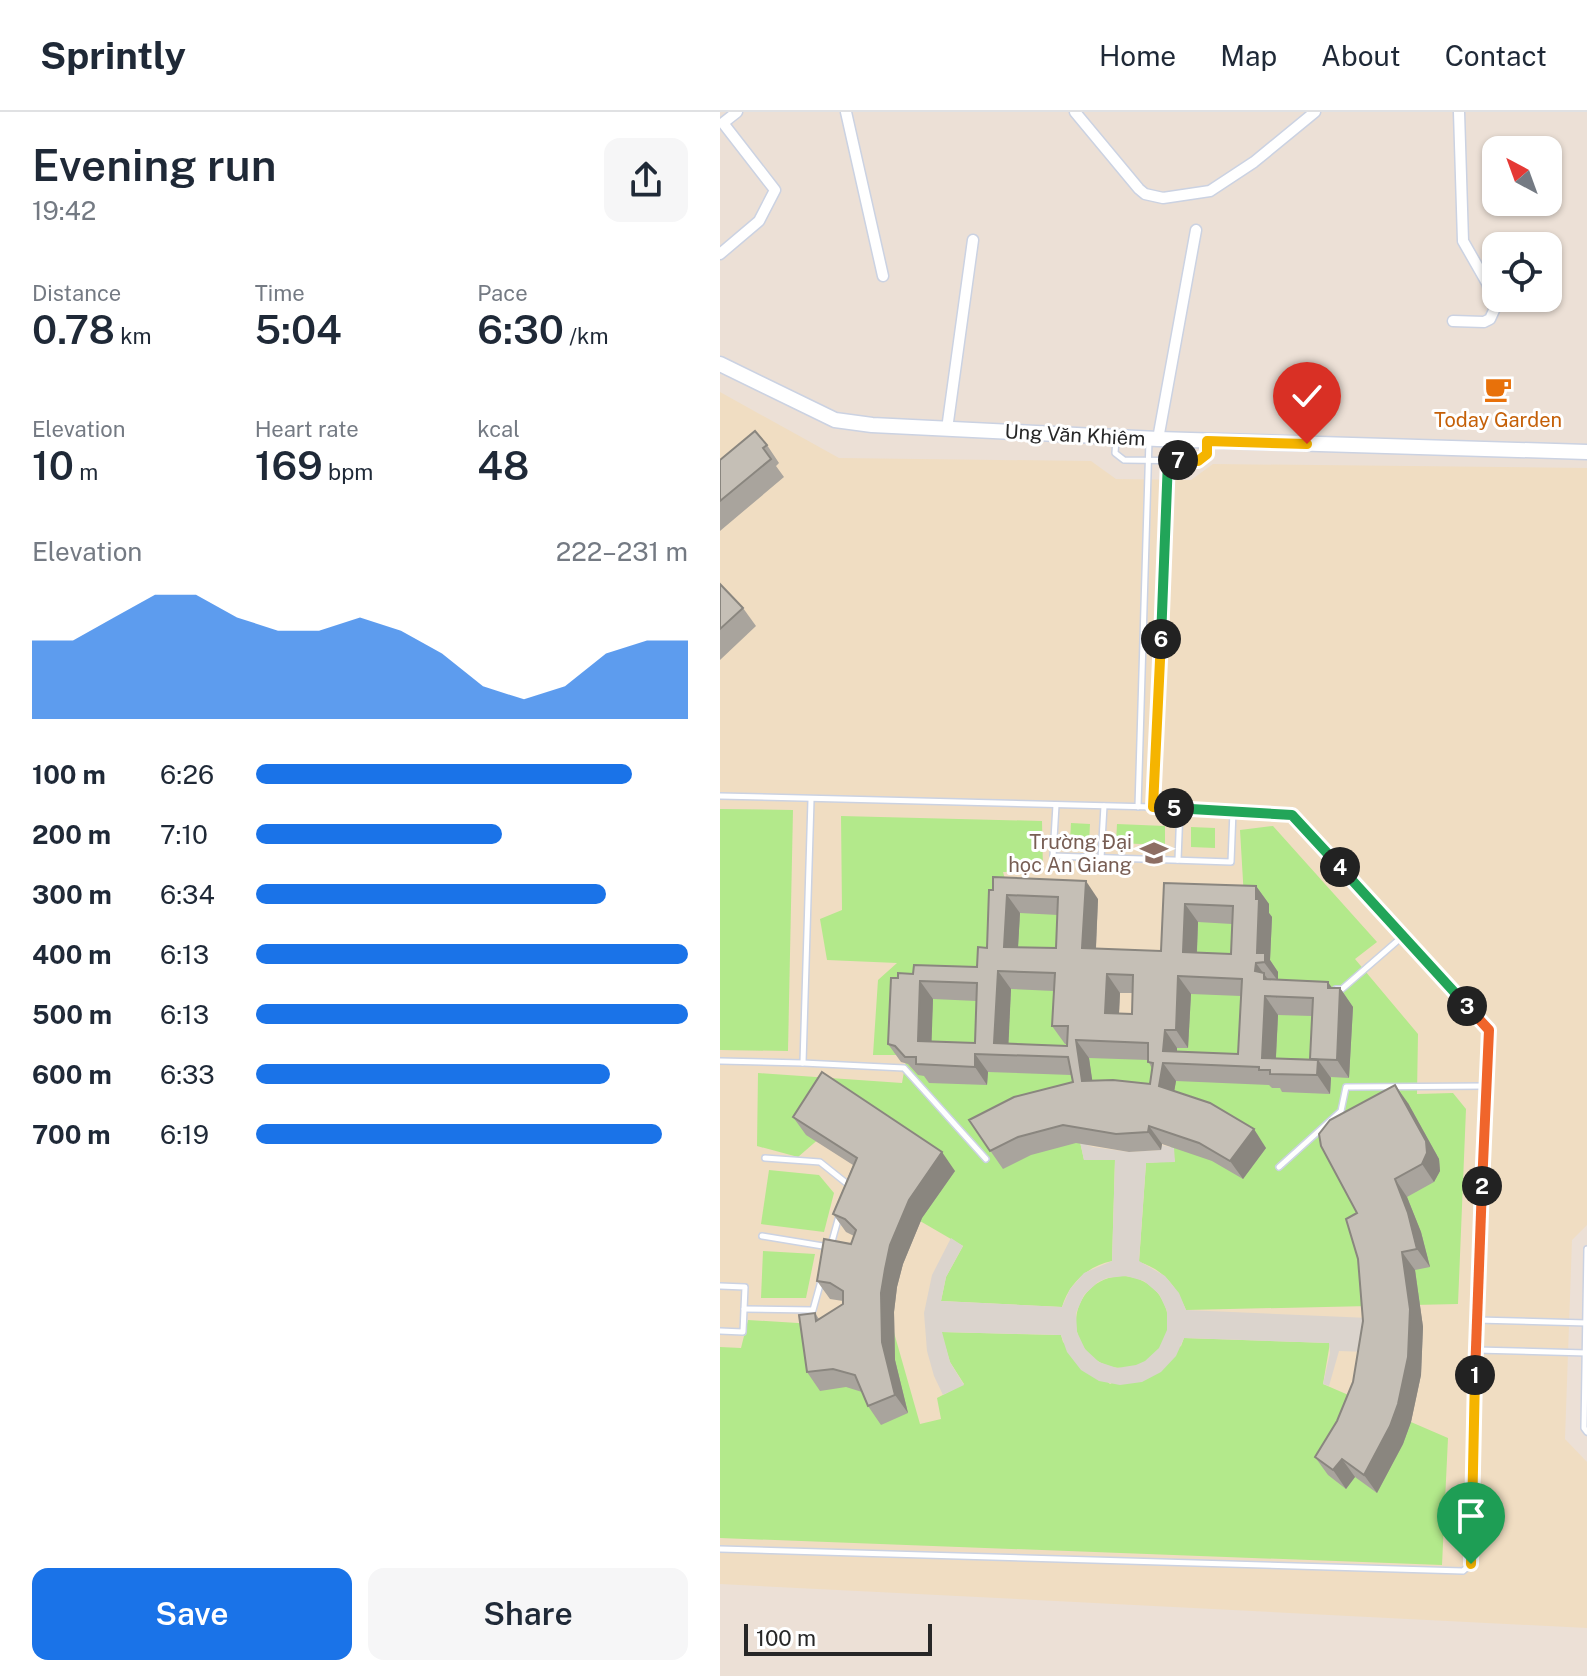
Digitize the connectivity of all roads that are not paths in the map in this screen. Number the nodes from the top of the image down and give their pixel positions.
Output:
1 (737, 112) edge
2 (846, 112) edge
3 (1075, 112) edge
4 (1315, 112) edge
5 (1459, 112) edge
6 (721, 124) edge
7 (1196, 230) dead end
8 (973, 240) dead end
9 (720, 254) edge
10 (883, 276) dead end
11 (1453, 321) dead end
12 (720, 364) edge
13 (947, 429) junction
14 (1116, 438) junction
15 (1159, 439) junction
16 (1207, 441) junction
17 (1587, 452) edge
18 (1149, 460) junction
19 (1168, 460) junction
20 (720, 796) edge
21 (811, 800) junction
22 (1056, 805) junction
23 (1104, 806) junction
24 (1138, 807) junction
25 (1153, 807) junction
26 (1180, 808) junction
27 (1233, 811) junction
28 (1101, 858) junction
29 (1178, 860) junction
30 (1403, 936) junction
31 (1328, 988) edge
32 (720, 1061) edge
33 (803, 1063) junction
34 (1486, 1086) junction
35 (765, 1158) dead end
36 (986, 1159) edge
37 (1279, 1167) dead end
38 (848, 1198) edge
39 (843, 1209) edge
40 (762, 1236) dead end
41 (830, 1247) junction
42 (1587, 1249) edge
43 (827, 1257) edge
44 (824, 1268) edge
45 (720, 1286) edge
46 (744, 1309) junction
47 (1477, 1320) junction
48 (1586, 1323) edge
49 (720, 1331) edge
50 (1476, 1350) junction
51 (1586, 1353) edge
52 (1587, 1432) edge
53 (720, 1549) edge

1 - 6 street
2 - 10 street
3 - 4 street
5 - 11 street
6 - 9 street
7 - 15 street
8 - 13 street
12 - 13 street, Ung Văn Khiêm
13 - 14 street, Ung Văn Khiêm
14 - 15 street, Ung Văn Khiêm
14 - 18 lane
15 - 16 street, Ung Văn Khiêm
15 - 18 lane
15 - 19 lane
16 - 17 street, Ung Văn Khiêm
16 - 19 lane
18 - 19 lane
18 - 24 lane
19 - 25 lane
20 - 21 lane
21 - 22 lane
21 - 33 lane
22 - 23 lane
22 - 28 lane
23 - 24 lane
23 - 28 lane
24 - 25 lane
25 - 26 lane
26 - 27 lane
26 - 29 lane
27 - 29 lane
27 - 30 lane
28 - 29 lane
30 - 31 lane
30 - 34 lane
32 - 33 lane
33 - 36 lane
34 - 37 lane
34 - 47 lane
35 - 38 lane
39 - 41 lane
40 - 41 lane
41 - 43 lane
42 - 48 lane
44 - 46 lane
45 - 46 lane
46 - 49 lane
47 - 48 lane
47 - 50 lane
48 - 51 lane
50 - 51 lane
50 - 53 lane
51 - 52 lane

